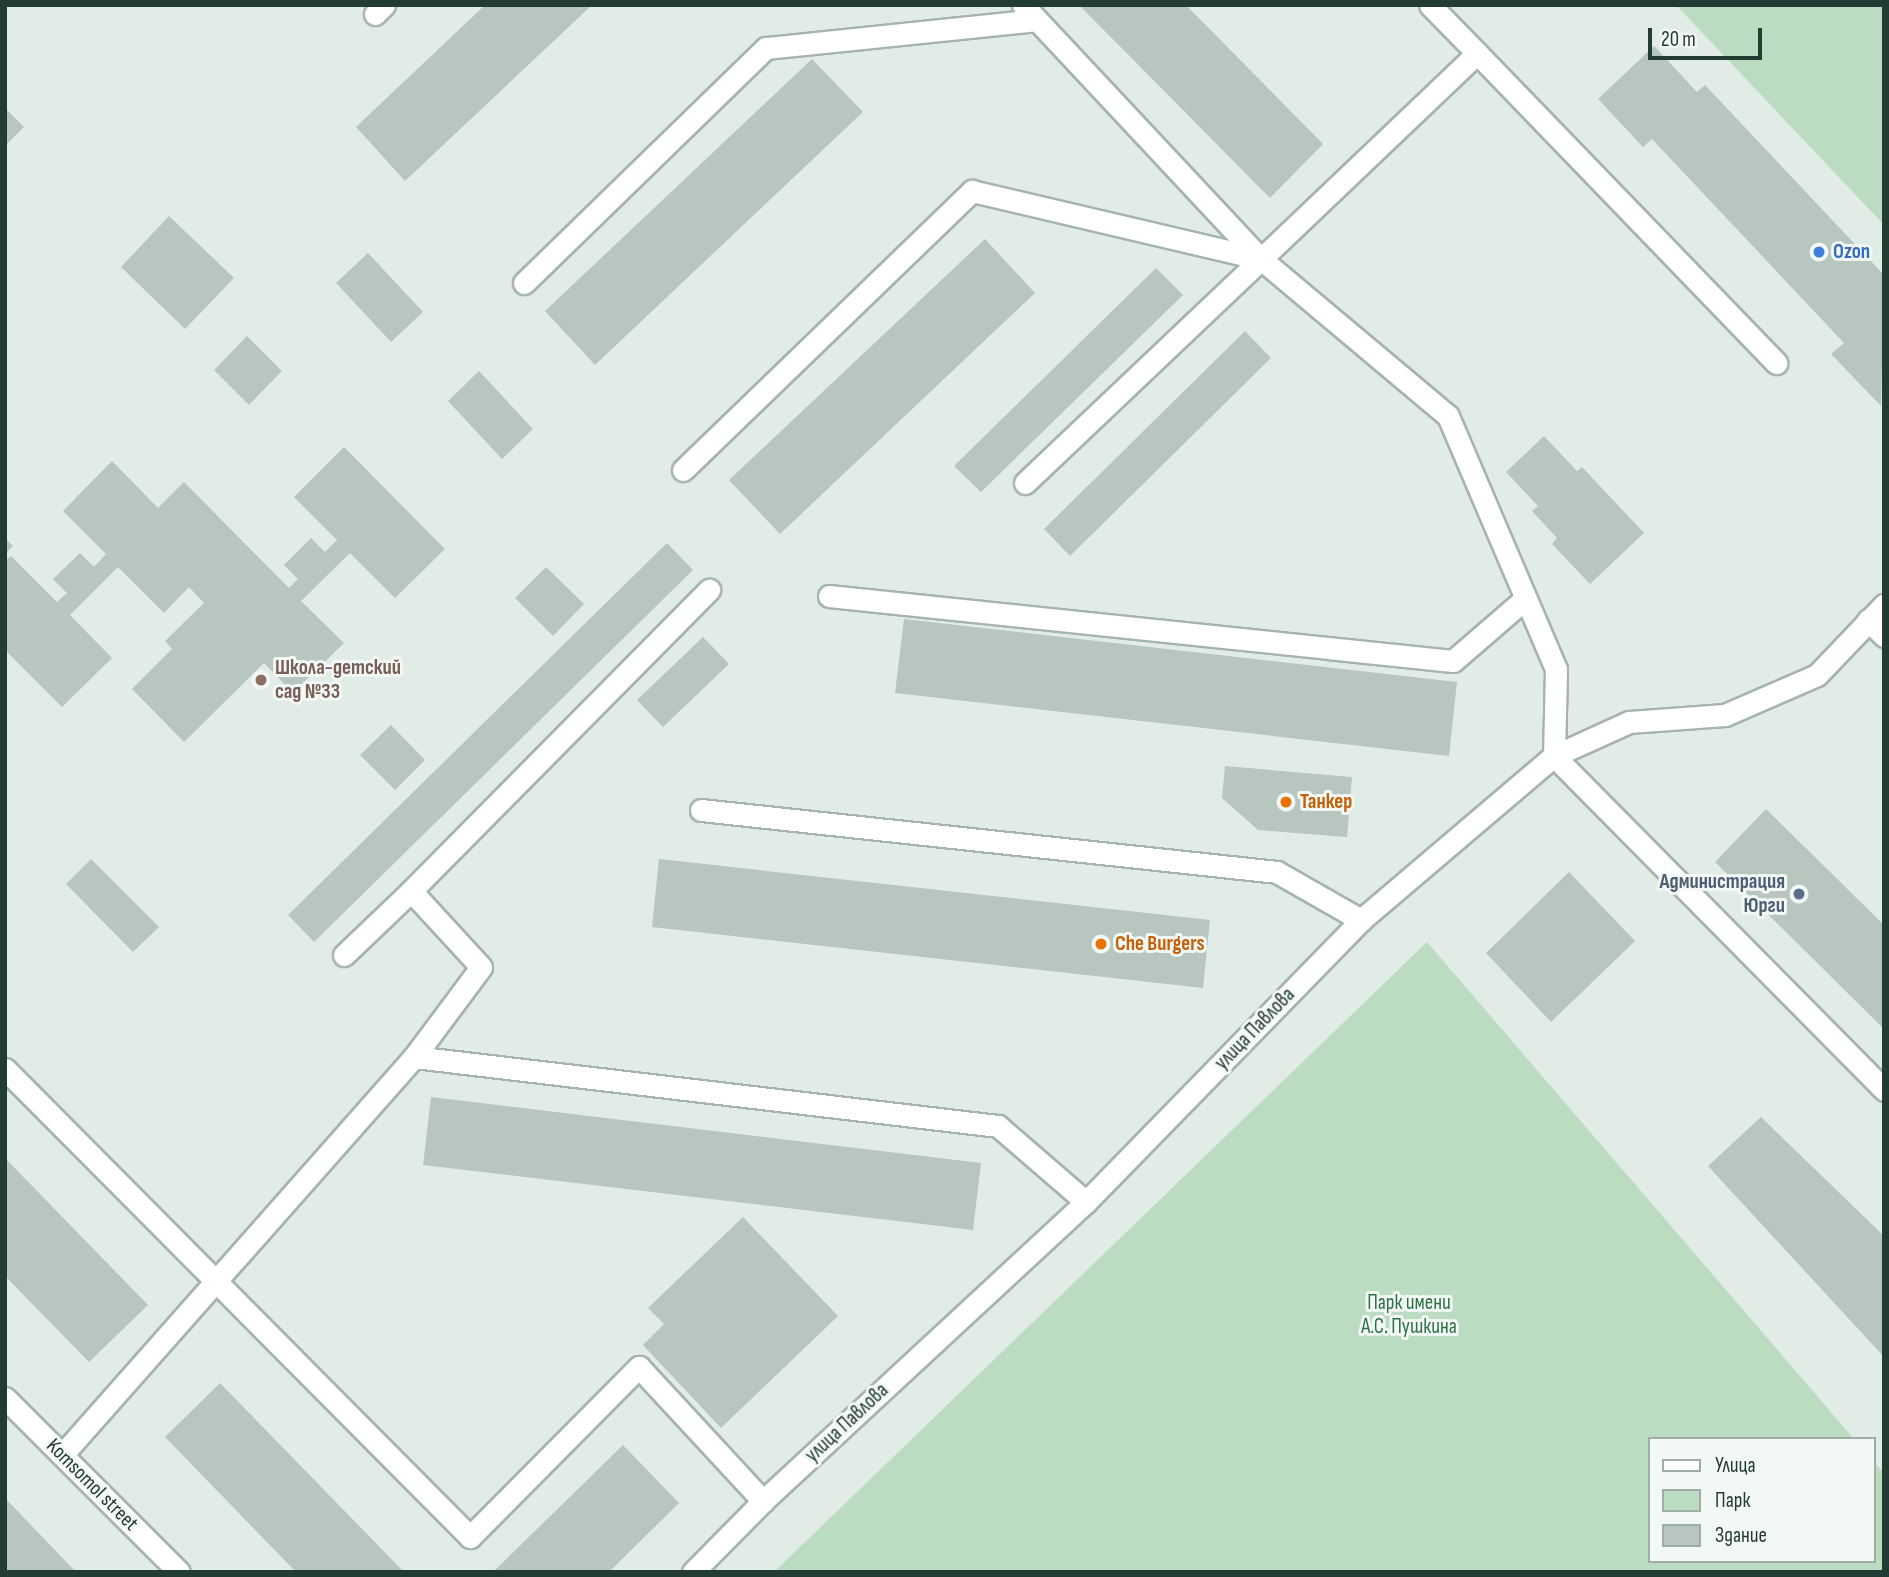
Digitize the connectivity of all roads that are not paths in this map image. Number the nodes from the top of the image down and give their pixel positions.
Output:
1 (1430, 5) edge
2 (1030, 12) edge
3 (1477, 53) junction
4 (1261, 259) junction
5 (524, 283) dead end
6 (1776, 363) dead end
7 (683, 470) dead end
8 (1025, 483) dead end
9 (709, 590) dead end
10 (829, 596) dead end
11 (1526, 598) junction
12 (1876, 612) edge
13 (1884, 636) edge
14 (1554, 756) junction
15 (701, 810) dead end
16 (411, 891) junction
17 (1361, 920) junction
18 (344, 955) dead end
19 (414, 1056) junction
20 (5, 1069) edge
21 (1884, 1090) edge
22 (1086, 1202) junction
23 (214, 1279) junction
24 (5, 1398) edge
25 (62, 1455) junction
26 (763, 1501) junction
27 (179, 1572) edge
28 (693, 1572) edge

1 - 3 street
2 - 4 street
2 - 5 street
3 - 4 street
3 - 6 street
4 - 7 street
4 - 8 street
4 - 11 street
9 - 16 street
10 - 11 street
11 - 14 street
12 - 13 street
12 - 14 street, улица Павлова
14 - 17 street, улица Павлова
14 - 21 street
15 - 17 street
16 - 18 street
16 - 19 street
17 - 22 street, улица Павлова
19 - 22 street
19 - 23 street
20 - 23 street
22 - 26 street, улица Павлова
23 - 25 street
23 - 26 street
24 - 25 street, Komsomol street
25 - 27 street, Komsomol street
26 - 28 street, улица Павлова

